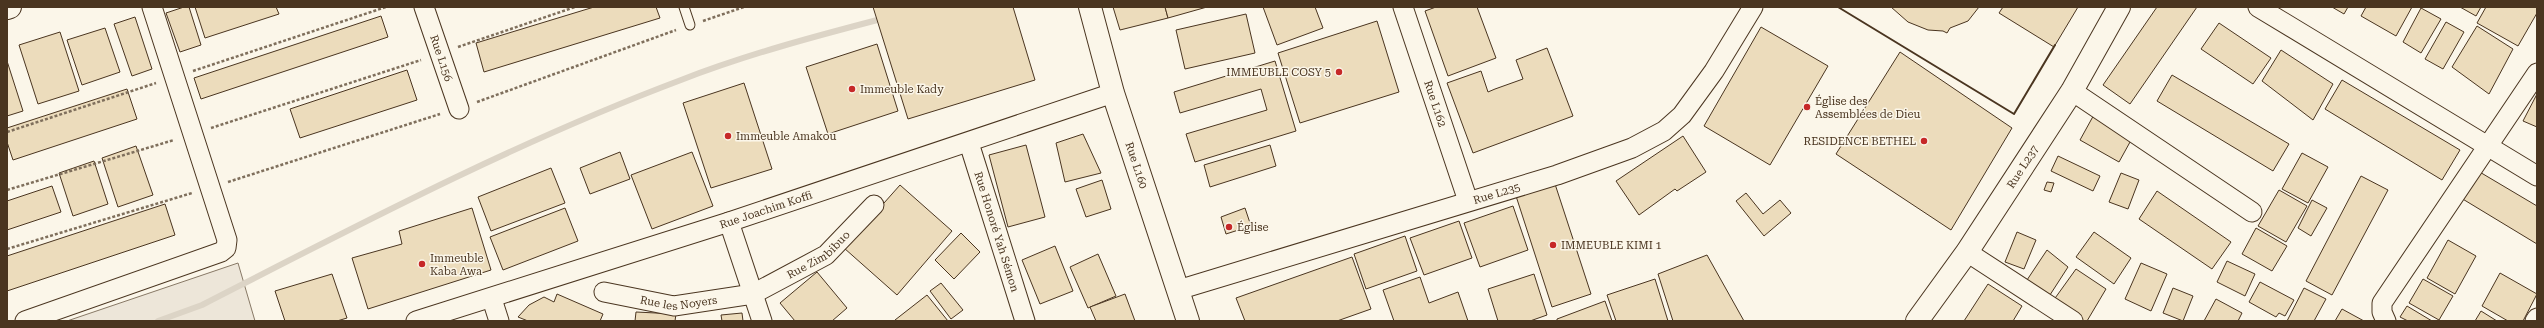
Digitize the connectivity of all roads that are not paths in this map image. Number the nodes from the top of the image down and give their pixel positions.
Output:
1 (10, 7) edge
2 (152, 7) edge
3 (424, 7) edge
4 (684, 7) edge
5 (1090, 7) edge
6 (1403, 7) edge
7 (1753, 7) edge
8 (2119, 7) edge
9 (2258, 7) edge
10 (7, 8) edge
11 (690, 25) road end
12 (2537, 73) edge
13 (2072, 91) junction
14 (1113, 93) junction
15 (459, 109) road end
16 (969, 143) junction
17 (2487, 146) junction
18 (2537, 176) edge
19 (1468, 201) junction
20 (874, 205) dead end
21 (2252, 212) dead end
22 (729, 222) junction
23 (1967, 252) junction
24 (1178, 290) junction
25 (604, 292) dead end
26 (753, 294) junction
27 (492, 299) junction
28 (2537, 318) edge
29 (1022, 319) edge
30 (25, 321) edge
31 (416, 321) edge
32 (500, 321) edge
33 (762, 321) edge
34 (1188, 321) edge
35 (1917, 321) edge
36 (2073, 321) edge
37 (2386, 321) edge
38 (2535, 321) edge

1 - 10 street
2 - 30 street
3 - 15 street, Rue L156
4 - 11 lane
5 - 14 street, Rue L160
6 - 19 street, Rue L162
7 - 19 street, Rue L235
8 - 13 street, Rue L237
9 - 17 street
12 - 17 street
13 - 21 street
13 - 23 street, Rue L237
14 - 16 street, Rue Joachim Koffi
14 - 24 street, Rue L160
16 - 22 street, Rue Joachim Koffi
16 - 29 street, Rue Honoré Yah Sémon
17 - 18 street
17 - 37 street
19 - 24 street, Rue L235
20 - 26 street, Rue Zimbibuo
22 - 26 street
22 - 27 street, Rue Joachim Koffi
23 - 35 street, Rue L237
23 - 36 street
24 - 34 street, Rue L160
25 - 26 street, Rue les Noyers
26 - 33 street
27 - 31 street, Rue Joachim Koffi
27 - 32 street
28 - 38 street

